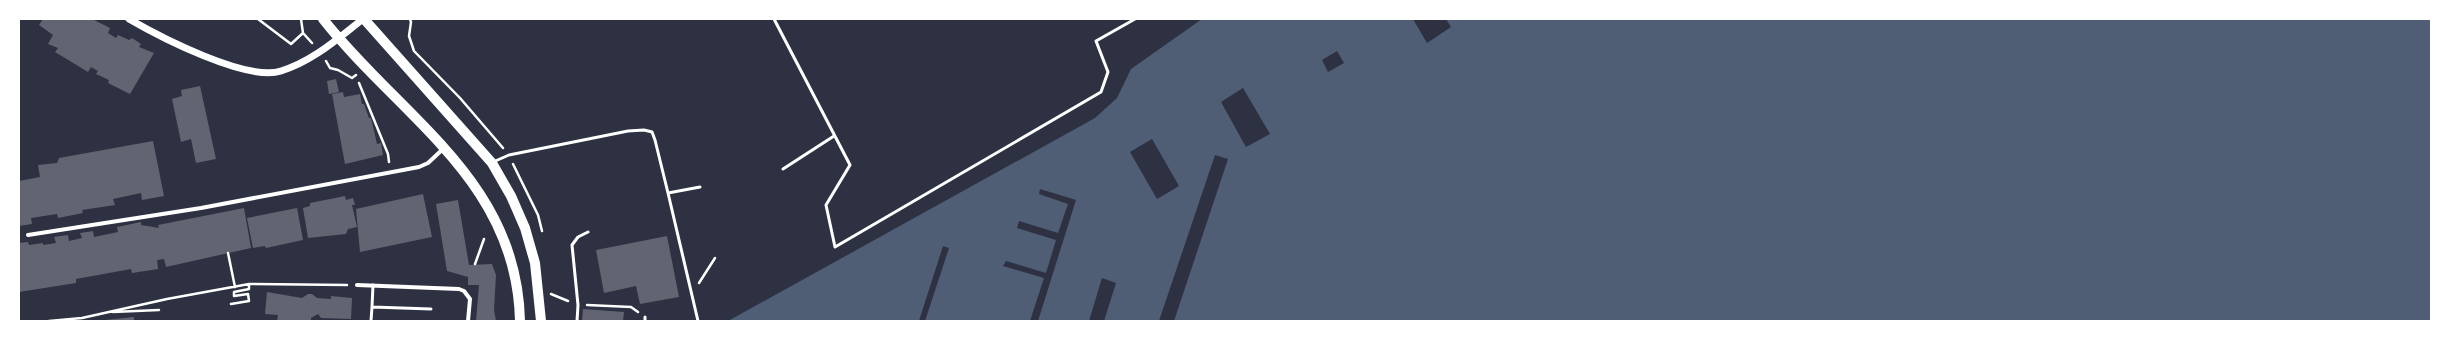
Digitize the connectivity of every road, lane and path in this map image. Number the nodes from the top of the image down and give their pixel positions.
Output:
1 (128, 19) edge
2 (258, 19) edge
3 (301, 19) edge
4 (323, 19) edge
5 (363, 19) edge
6 (774, 19) edge
7 (1134, 19) edge
8 (304, 33) junction
9 (307, 36) dead end
10 (409, 36) dead end
11 (338, 38) junction
12 (404, 39) dead end
13 (328, 64) dead end
14 (355, 75) dead end
15 (359, 83) dead end
16 (834, 136) junction
17 (445, 147) junction
18 (492, 162) junction
19 (783, 169) dead end
20 (390, 172) junction
21 (700, 187) dead end
22 (668, 193) junction
23 (588, 232) dead end
24 (28, 235) dead end
25 (484, 240) dead end
26 (228, 253) dead end
27 (715, 258) dead end
28 (475, 264) dead end
29 (249, 284) junction
30 (357, 285) joint
31 (373, 285) junction
32 (235, 287) junction
33 (552, 294) dead end
34 (692, 294) junction
35 (231, 304) dead end
36 (578, 305) junction
37 (372, 307) junction
38 (431, 309) dead end
39 (159, 310) dead end
40 (105, 313) junction
41 (645, 319) edge
42 (49, 321) edge
43 (371, 321) edge
44 (468, 321) edge
45 (520, 321) edge
46 (541, 321) edge
47 (576, 321) edge
48 (698, 321) edge

1 - 11 street
2 - 8 path
3 - 8 path
4 - 11 main road
5 - 11 street
5 - 18 main road
6 - 16 lane
7 - 16 lane
8 - 9 path
10 - 12 path
11 - 17 main road
13 - 14 path
15 - 20 path
16 - 19 lane
17 - 20 street
17 - 45 main road
18 - 22 lane
18 - 46 main road
20 - 24 street
21 - 22 lane
22 - 34 lane
23 - 36 lane
25 - 28 path
26 - 32 path
27 - 34 path
29 - 30 path
29 - 32 path
29 - 35 path
30 - 31 street
31 - 37 lane
31 - 44 street
32 - 40 path
33 - 36 path
34 - 48 lane
36 - 41 path
36 - 47 lane
37 - 38 lane
37 - 43 lane
39 - 40 path
40 - 42 path

